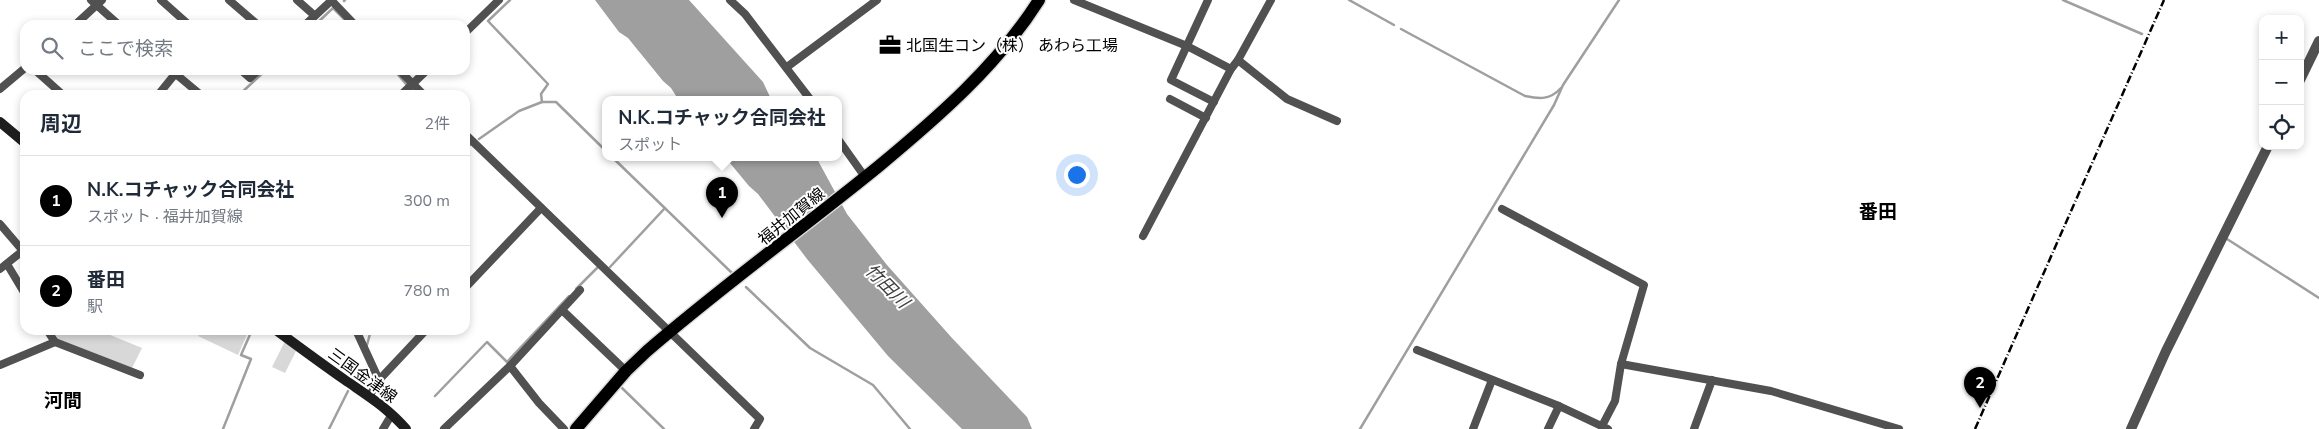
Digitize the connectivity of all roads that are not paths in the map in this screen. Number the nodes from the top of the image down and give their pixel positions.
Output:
1 (161, 0) edge
2 (229, 0) edge
3 (296, 0) edge
4 (332, 0) edge
5 (499, 0) edge
6 (730, 0) edge
7 (877, 0) edge
8 (1039, 0) edge
9 (1074, 0) edge
10 (1271, 0) edge
11 (1205, 1) edge
12 (97, 2) edge
13 (314, 16) junction
14 (80, 20) edge
15 (114, 20) edge
16 (184, 20) edge
17 (252, 20) edge
18 (310, 20) edge
19 (350, 20) edge
20 (470, 28) edge
21 (2319, 41) edge
22 (1187, 46) junction
23 (1238, 60) junction
24 (787, 67) junction
25 (1231, 69) junction
26 (20, 72) edge
27 (2304, 72) edge
28 (41, 75) edge
29 (171, 75) edge
30 (177, 75) edge
31 (404, 75) edge
32 (422, 75) edge
33 (413, 84) junction
34 (0, 88) edge
35 (57, 90) edge
36 (161, 90) edge
37 (195, 90) edge
38 (406, 90) edge
39 (419, 90) edge
40 (808, 96) edge
41 (1170, 99) dead end
42 (1214, 102) junction
43 (1206, 118) junction
44 (0, 122) edge
45 (1337, 122) dead end
46 (20, 139) edge
47 (470, 139) edge
48 (842, 145) edge
49 (2266, 150) edge
50 (865, 177) junction
51 (541, 208) junction
52 (1502, 209) dead end
53 (0, 224) edge
54 (1143, 236) dead end
55 (20, 246) edge
56 (20, 253) edge
57 (3, 267) edge
58 (470, 283) edge
59 (20, 288) edge
60 (580, 290) dead end
61 (562, 310) junction
62 (670, 331) junction
63 (50, 335) edge
64 (289, 335) edge
65 (358, 335) edge
66 (421, 335) edge
67 (55, 342) junction
68 (1417, 350) dead end
69 (1621, 364) junction
70 (0, 365) edge
71 (510, 366) junction
72 (626, 371) junction
73 (140, 375) dead end
74 (379, 380) junction
75 (1492, 380) junction
76 (1712, 380) junction
77 (370, 395) junction
78 (1559, 406) junction
79 (392, 414) junction
80 (1605, 428) edge
81 (383, 429) edge
82 (406, 429) edge
83 (444, 429) edge
84 (564, 429) edge
85 (576, 429) edge
86 (754, 429) edge
87 (1473, 429) edge
88 (1548, 429) edge
89 (1694, 429) edge
90 (1899, 429) edge
91 (2131, 429) edge

1 - 16 street
2 - 17 street
3 - 13 street
4 - 13 street
4 - 19 street
5 - 20 street
6 - 24 street
7 - 24 street
8 - 50 main road, 福井加賀線
9 - 22 street
10 - 23 street
11 - 22 street
12 - 14 street
12 - 15 street
13 - 18 street
21 - 27 street
22 - 25 street
22 - 42 street
23 - 25 street
23 - 45 street
24 - 40 street
25 - 42 street
26 - 34 street
28 - 35 street
29 - 36 street
30 - 37 street
31 - 33 street
32 - 33 street
33 - 38 street
33 - 39 street
41 - 43 street
42 - 43 street
43 - 54 street
44 - 46 main road
47 - 51 street
48 - 50 street
49 - 91 street
50 - 62 main road, 福井加賀線
51 - 58 street
51 - 62 street
52 - 69 street
53 - 55 street
56 - 57 street
57 - 59 street
60 - 61 street
61 - 71 street
61 - 72 street
62 - 72 main road, 福井加賀線
62 - 86 street
63 - 67 street
64 - 77 main road, 三国金津線
65 - 74 street
66 - 74 street
67 - 70 street
67 - 73 street
68 - 75 street
69 - 76 street
69 - 80 street
71 - 83 street
71 - 84 street
72 - 85 main road, 福井加賀線
74 - 77 street
75 - 78 street
75 - 87 street
76 - 89 street
76 - 90 street
77 - 79 main road, 三国金津線
78 - 80 street
78 - 88 street
79 - 81 street
79 - 82 main road, 三国金津線

